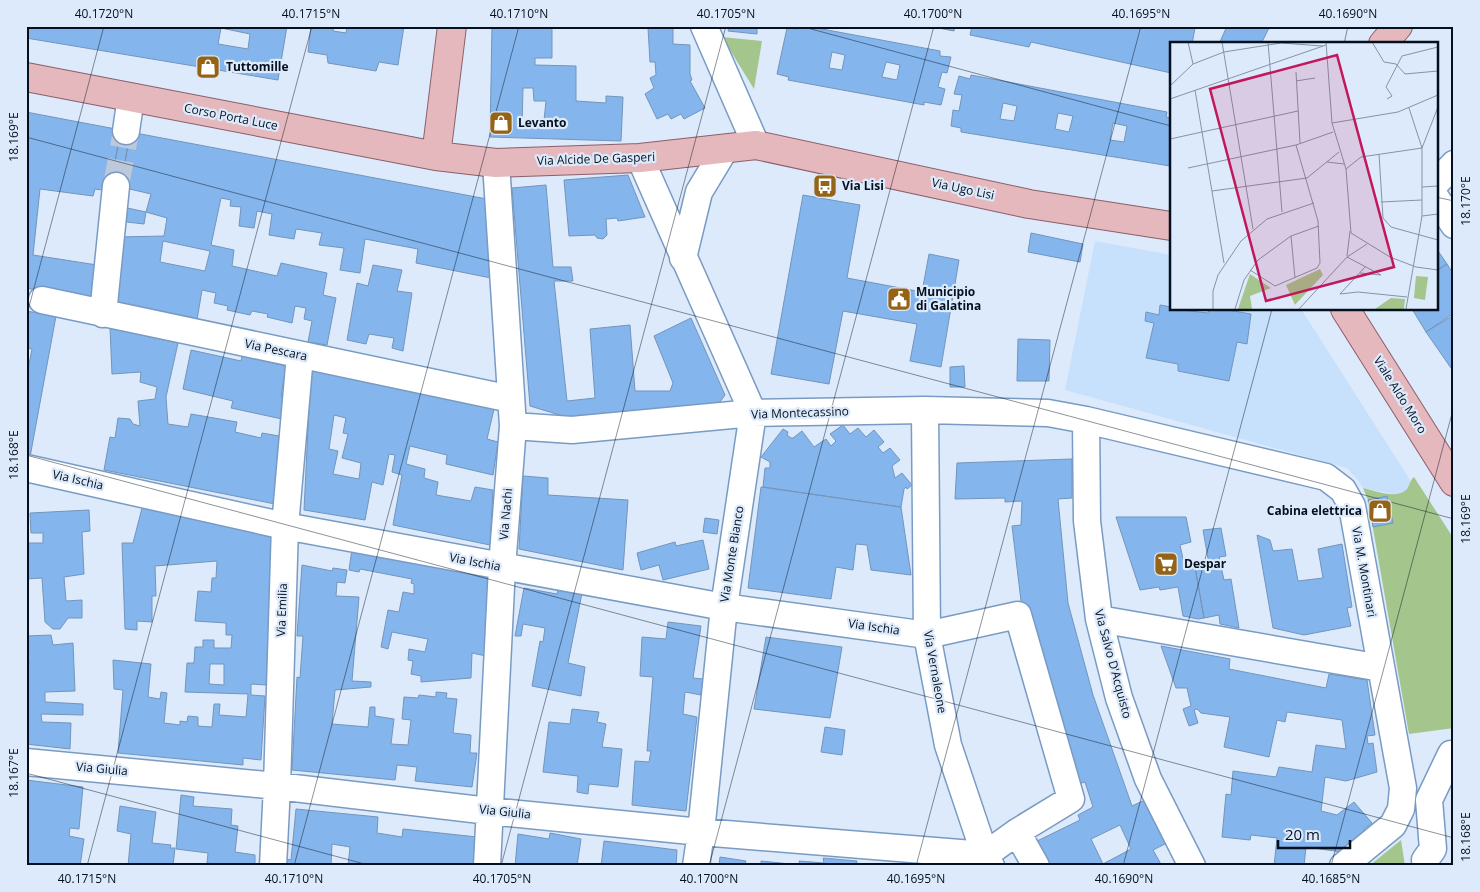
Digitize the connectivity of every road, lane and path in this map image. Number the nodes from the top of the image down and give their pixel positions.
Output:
1 (452, 26) edge
2 (704, 26) edge
3 (1398, 26) edge
4 (1385, 42) edge
5 (26, 77) edge
6 (131, 97) junction
7 (126, 131) tunnel mouth
8 (756, 145) junction
9 (724, 149) junction
10 (436, 156) junction
11 (640, 158) junction
12 (496, 162) junction
13 (1454, 164) edge
14 (1438, 181) edge
15 (116, 186) tunnel mouth
16 (1438, 201) edge
17 (1454, 225) edge
18 (1170, 226) edge
19 (683, 258) junction
20 (42, 300) dead end
21 (1346, 310) edge
22 (103, 314) junction
23 (300, 355) junction
24 (511, 399) junction
25 (925, 410) junction
26 (753, 413) junction
27 (1086, 420) junction
28 (513, 426) junction
29 (26, 468) edge
30 (1454, 482) edge
31 (284, 526) junction
32 (502, 568) junction
33 (724, 607) junction
34 (1099, 619) junction
35 (927, 635) junction
36 (1381, 668) junction
37 (1454, 754) edge
38 (26, 762) edge
39 (277, 786) junction
40 (1401, 809) junction
41 (489, 811) junction
42 (701, 832) junction
43 (1017, 832) junction
44 (988, 860) edge
45 (1425, 863) edge
46 (273, 866) edge
47 (487, 866) edge
48 (696, 866) edge
49 (1036, 866) edge
50 (1192, 866) edge
51 (1343, 866) edge

1 - 10 main road
2 - 8 street
3 - 4 main road
5 - 6 main road, Corso Porta Luce
6 - 7 street
6 - 10 main road, Corso Porta Luce
8 - 9 main road, Via Alcide De Gasperi
8 - 18 main road, Via Ugo Lisi
9 - 11 main road, Via Alcide De Gasperi
9 - 19 street
10 - 12 main road, Via Alcide De Gasperi
11 - 12 main road, Via Alcide De Gasperi
11 - 19 street
12 - 24 street, Via Nachi
13 - 14 street
15 - 22 street
16 - 17 street
19 - 26 street
20 - 22 street, Via Pescara
21 - 30 main road, Viale Aldo Moro
22 - 23 street, Via Pescara
23 - 24 street, Via Pescara
23 - 31 street, Via Emilia
24 - 28 street, Via Nachi
25 - 26 street, Via Montecassino
25 - 27 street, Via Montecassino
25 - 35 street, Via Vernaleone
26 - 28 street, Via Montecassino
26 - 33 street, Via Monte Bianco
27 - 34 street, Via Salvo D'Acquisto
27 - 36 street, Via M. Montinari
28 - 32 street, Via Nachi
29 - 31 street, Via Ischia
31 - 32 street, Via Ischia
31 - 39 street, Via Emilia
32 - 33 street, Via Ischia
32 - 41 street, Via Nachi
33 - 35 street, Via Ischia
33 - 42 street, Via Monte Bianco
34 - 36 street
34 - 50 street, Via Salvo D'Acquisto
35 - 43 street
35 - 44 street, Via Vernaleone
36 - 40 street, Via M. Montinari
37 - 45 street
38 - 39 street, Via Giulia
39 - 41 street, Via Giulia
39 - 46 street, Via Emilia
40 - 45 street
40 - 51 street
41 - 42 street, Via Giulia
41 - 47 street, Via Nachi
42 - 44 street, Via Giulia
42 - 48 street, Via Monte Bianco
43 - 44 street
43 - 49 street

